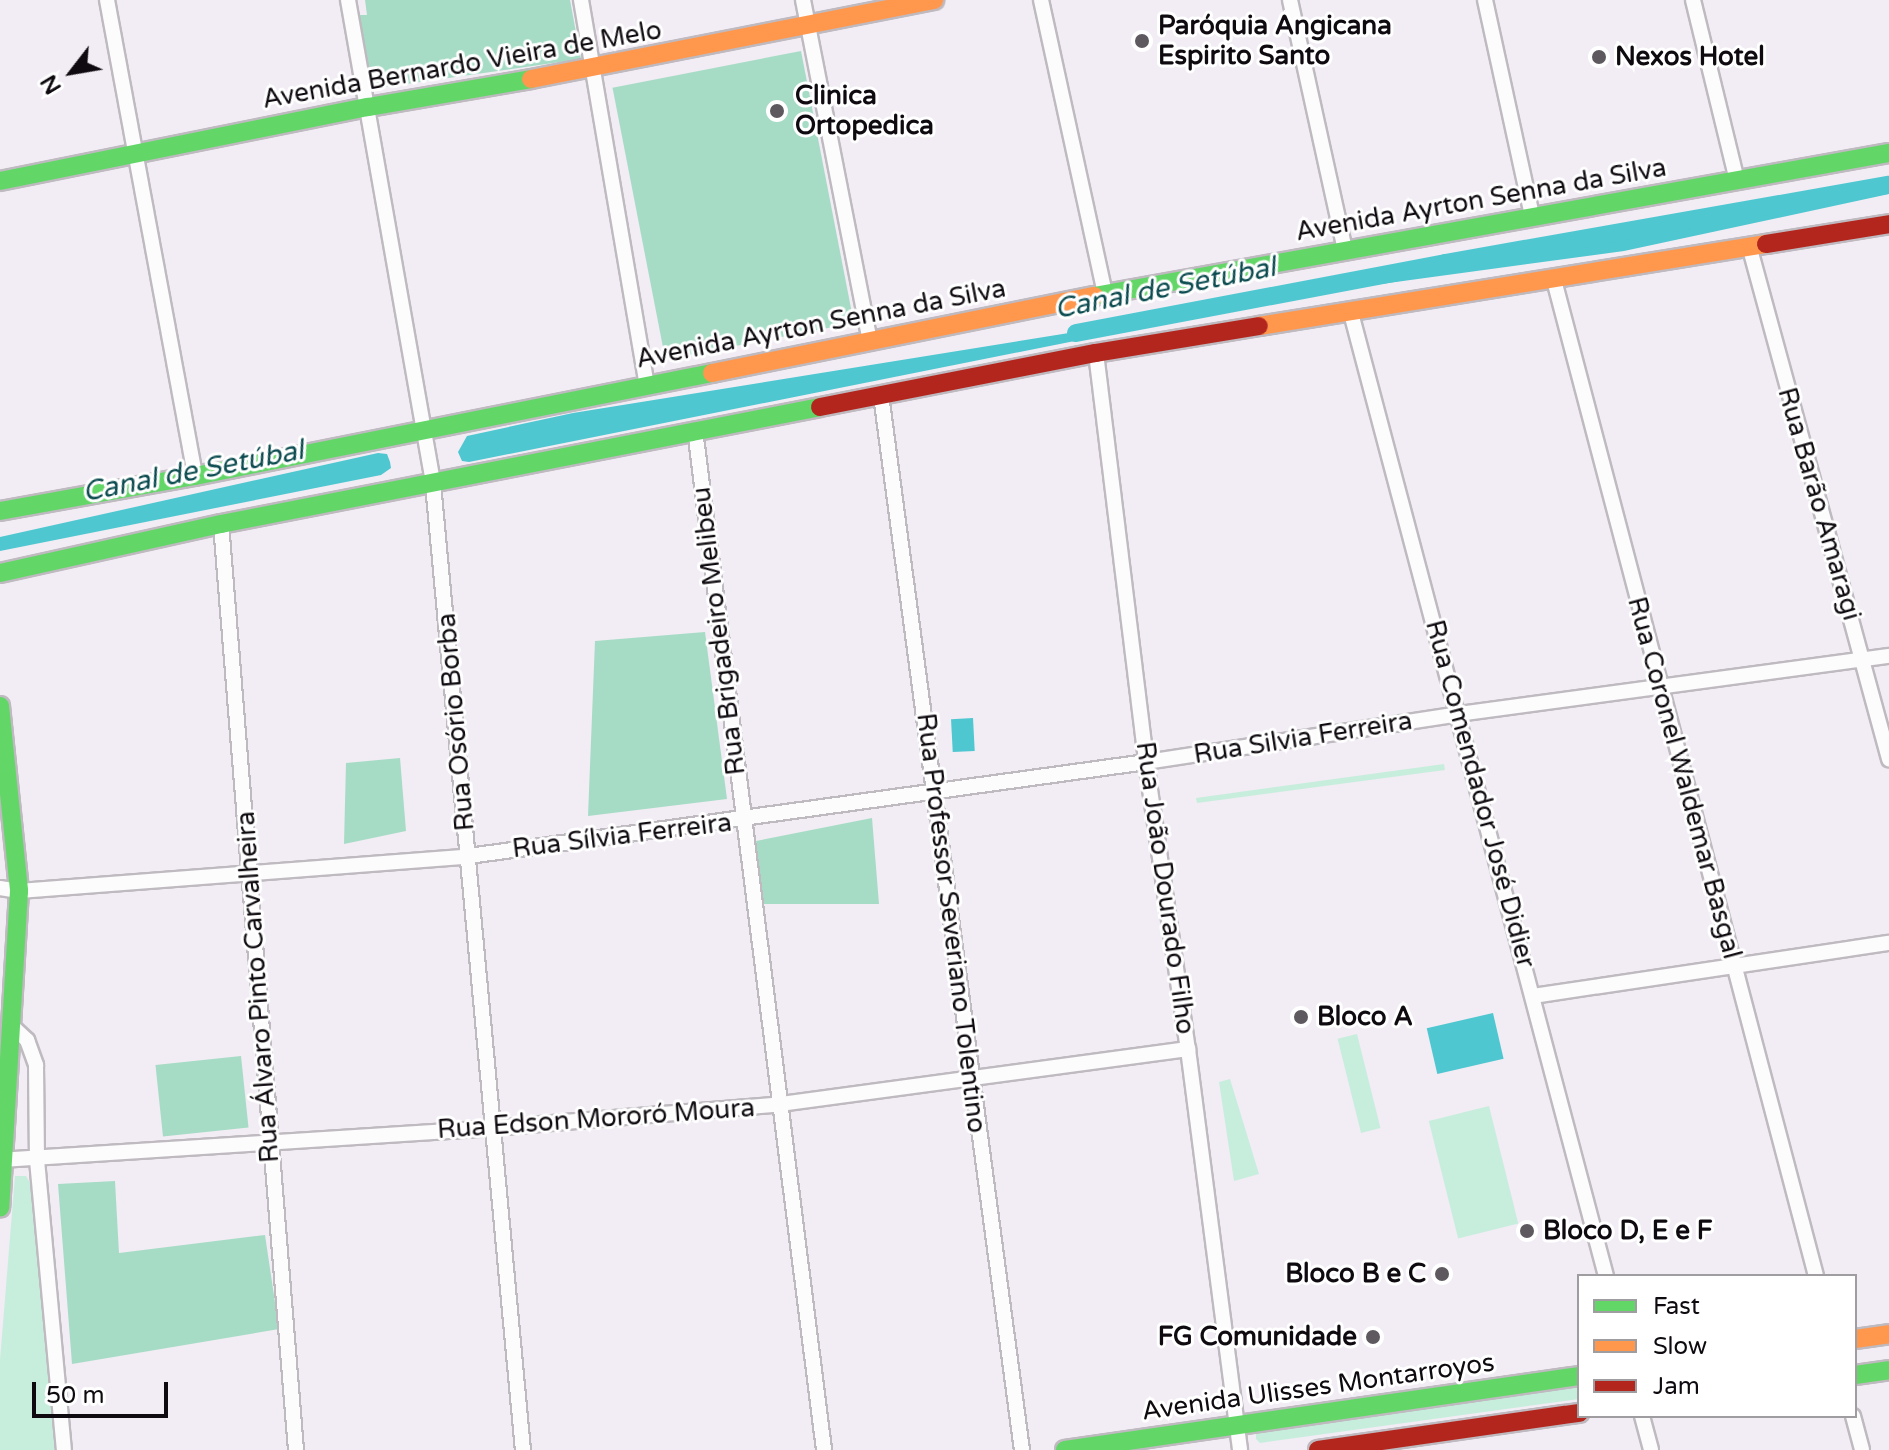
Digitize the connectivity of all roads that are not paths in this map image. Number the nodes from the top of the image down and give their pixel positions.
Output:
1 (107, 0) edge
2 (348, 0) edge
3 (581, 0) edge
4 (803, 0) edge
5 (934, 0) edge
6 (1041, 0) edge
7 (1290, 0) edge
8 (1485, 0) edge
9 (1693, 0) edge
10 (809, 26) junction
11 (593, 68) junction
12 (368, 107) junction
13 (1889, 153) edge
14 (135, 154) junction
15 (1737, 180) junction
16 (0, 181) edge
17 (1532, 216) junction
18 (1889, 224) edge
19 (1750, 249) junction
20 (1345, 250) junction
21 (1554, 280) junction
22 (1105, 294) junction
23 (1351, 313) junction
24 (870, 342) junction
25 (1096, 353) junction
26 (647, 386) junction
27 (881, 395) junction
28 (425, 428) junction
29 (695, 430) junction
30 (195, 476) junction
31 (433, 484) junction
32 (0, 511) edge
33 (221, 524) junction
34 (0, 573) edge
35 (1889, 656) edge
36 (1863, 660) junction
37 (1660, 687) junction
38 (0, 706) edge
39 (1459, 714) junction
40 (1889, 759) edge
41 (1146, 762) junction
42 (935, 792) junction
43 (742, 820) junction
44 (469, 856) junction
45 (249, 873) junction
46 (0, 888) edge
47 (19, 891) junction
48 (1889, 943) edge
49 (1734, 966) junction
50 (1533, 996) junction
51 (12, 1026) junction
52 (1188, 1049) junction
53 (970, 1077) junction
54 (781, 1104) junction
55 (492, 1128) junction
56 (269, 1141) junction
57 (2, 1160) edge
58 (37, 1160) junction
59 (0, 1207) edge
60 (1605, 1274) edge
61 (1815, 1274) edge
62 (1889, 1334) edge
63 (1857, 1339) edge
64 (1889, 1370) edge
65 (1857, 1375) edge
66 (1577, 1376) edge
67 (1577, 1413) edge
68 (1643, 1418) edge
69 (1854, 1418) edge
70 (1237, 1423) junction
71 (1439, 1442) edge
72 (64, 1450) edge
73 (296, 1450) edge
74 (523, 1450) edge
75 (824, 1450) edge
76 (1022, 1450) edge
77 (1065, 1450) edge
78 (1240, 1450) edge
79 (1318, 1450) edge
80 (1651, 1450) edge
81 (1862, 1450) edge

1 - 14 street
2 - 12 street, Rua Osório Borba
3 - 11 street
4 - 10 street
5 - 10 main road, Avenida Bernardo Vieira de Melo
6 - 22 street
7 - 20 street
8 - 17 street
9 - 15 street
10 - 11 main road, Avenida Bernardo Vieira de Melo
10 - 24 street
11 - 12 main road, Avenida Bernardo Vieira de Melo
11 - 26 street
12 - 14 main road, Avenida Bernardo Vieira de Melo
12 - 28 street, Rua Osório Borba
13 - 15 main road, Avenida Ayrton Senna da Silva
14 - 16 main road, Avenida Bernardo Vieira de Melo
14 - 30 street
15 - 17 main road, Avenida Ayrton Senna da Silva
17 - 20 main road, Avenida Ayrton Senna da Silva
18 - 19 main road
19 - 21 main road
19 - 36 street, Rua Barão Amaragi
20 - 22 main road, Avenida Ayrton Senna da Silva
21 - 23 main road
21 - 37 street, Rua Coronel Waldemar Basgal
22 - 24 main road, Avenida Ayrton Senna da Silva
23 - 25 main road
23 - 39 street, Rua Comendador José Didier
24 - 26 main road, Avenida Ayrton Senna da Silva
25 - 27 main road
25 - 41 street, Rua João Dourado Filho
26 - 28 main road, Avenida Ayrton Senna da Silva
27 - 29 main road
27 - 42 street, Rua Professor Severiano Tolentino
28 - 30 main road, Avenida Ayrton Senna da Silva
28 - 31 street, Rua Osório Borba
29 - 31 main road
29 - 43 street, Rua Brigadeiro Melibeu
30 - 32 main road, Avenida Ayrton Senna da Silva
31 - 33 main road
31 - 44 street, Rua Osório Borba
33 - 34 main road
33 - 45 street, Rua Álvaro Pinto Carvalheira
35 - 36 street, Rua Silvia Ferreira
36 - 37 street, Rua Silvia Ferreira
36 - 40 street, Rua Barão Amaragi
37 - 39 street, Rua Silvia Ferreira
37 - 49 street, Rua Coronel Waldemar Basgal
38 - 47 main road
39 - 41 street, Rua Silvia Ferreira
39 - 50 street, Rua Comendador José Didier
41 - 42 street, Rua Sílvia Ferreira
41 - 52 street, Rua João Dourado Filho
42 - 43 street, Rua Sílvia Ferreira
42 - 53 street, Rua Professor Severiano Tolentino
43 - 44 street, Rua Sílvia Ferreira
43 - 54 street, Rua Brigadeiro Melibeu
44 - 45 street, Rua Sílvia Ferreira
44 - 55 street, Rua Osório Borba
45 - 47 street, Rua Sílvia Ferreira
45 - 56 street, Rua Álvaro Pinto Carvalheira
46 - 47 street, Rua Sílvia Ferreira
47 - 51 main road
48 - 49 street
49 - 50 street
49 - 61 street, Rua Coronel Waldemar Basgal
50 - 60 street, Rua Comendador José Didier
51 - 57 main road
51 - 58 street
52 - 53 street, Rua Edson Mororó Moura
52 - 70 street, Rua João Dourado Filho
53 - 54 street, Rua Edson Mororó Moura
53 - 76 street, Rua Professor Severiano Tolentino
54 - 55 street, Rua Edson Mororó Moura
54 - 75 street, Rua Brigadeiro Melibeu
55 - 56 street, Rua Edson Mororó Moura
55 - 74 street, Rua Osório Borba
56 - 58 street, Rua Edson Mororó Moura
56 - 73 street, Rua Álvaro Pinto Carvalheira
57 - 58 street, Rua Edson Mororó Moura
57 - 59 main road
58 - 72 street
62 - 63 main road
64 - 65 main road
66 - 70 main road, Avenida Ulisses Montarroyos
67 - 71 main road
68 - 80 street
69 - 81 street
70 - 77 main road, Avenida Ulisses Montarroyos
70 - 78 street, Rua João Dourado Filho
71 - 79 main road

